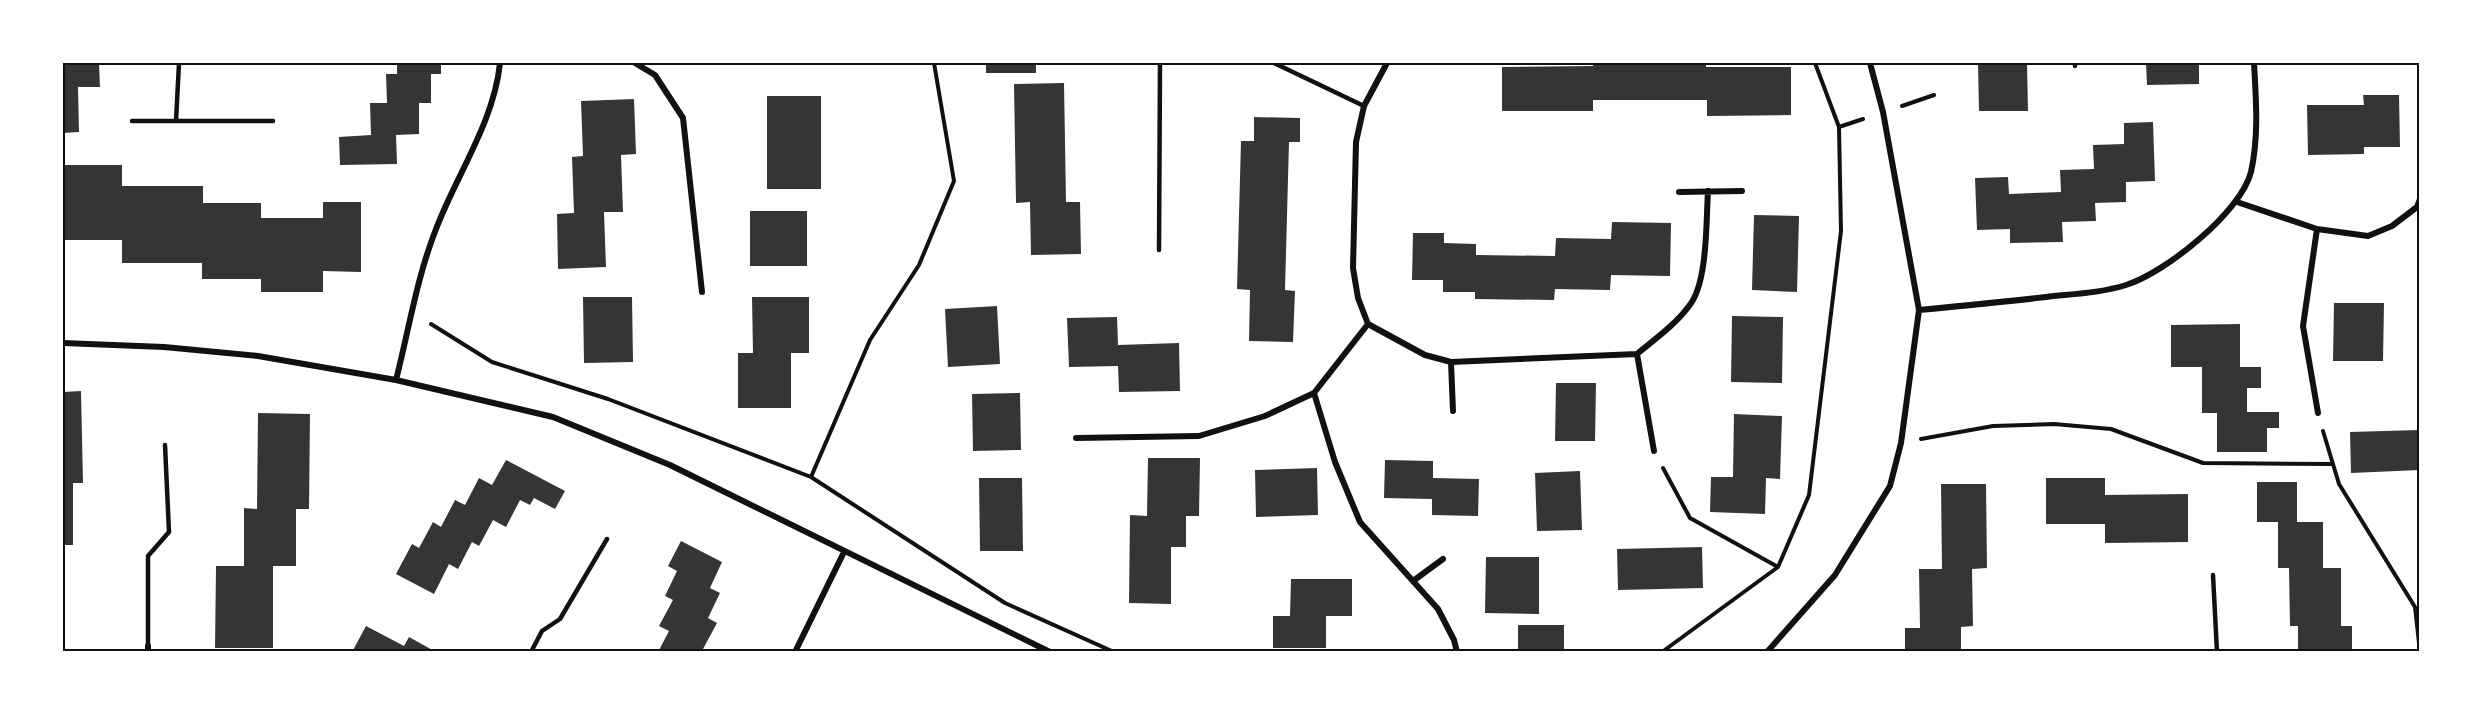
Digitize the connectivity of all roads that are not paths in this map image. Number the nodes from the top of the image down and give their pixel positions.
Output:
1 (179, 63) edge
2 (500, 63) edge
3 (635, 63) edge
4 (1160, 63) edge
5 (1274, 63) edge
6 (1387, 63) edge
7 (1870, 63) edge
8 (2254, 63) edge
9 (1364, 106) junction
10 (132, 121) dead end
11 (176, 121) junction
12 (273, 121) dead end
13 (1708, 191) junction
14 (1742, 191) dead end
15 (1679, 192) dead end
16 (2420, 199) edge
17 (2237, 202) junction
18 (2317, 229) junction
19 (1159, 250) dead end
20 (702, 292) dead end
21 (1919, 310) junction
22 (1368, 324) junction
23 (63, 343) edge
24 (1637, 354) junction
25 (1451, 362) junction
26 (396, 380) junction
27 (1314, 393) junction
28 (1453, 411) dead end
29 (2318, 413) road end
30 (1076, 438) dead end
31 (165, 445) dead end
32 (1654, 451) road end
33 (607, 539) dead end
34 (844, 552) junction
35 (1443, 559) dead end
36 (2213, 575) dead end
37 (1413, 581) junction
38 (148, 649) edge
39 (531, 652) edge
40 (795, 652) edge
41 (1050, 652) edge
42 (1457, 652) edge
43 (1767, 652) edge
44 (2217, 652) edge

1 - 11 lane
2 - 26 street
3 - 20 street
4 - 19 lane
5 - 9 lane
6 - 9 street
7 - 21 street
8 - 17 street
9 - 22 street
10 - 11 lane
11 - 12 lane
13 - 14 street
13 - 15 street
13 - 24 street
16 - 18 street
17 - 18 street
17 - 21 street
18 - 29 street
21 - 43 street
22 - 25 street
22 - 27 street
23 - 26 street
24 - 25 street
24 - 32 street
25 - 28 street
26 - 34 street
27 - 30 street
27 - 37 street
31 - 38 lane
33 - 39 lane
34 - 40 street
34 - 41 street
35 - 37 street
36 - 44 lane
37 - 42 street

